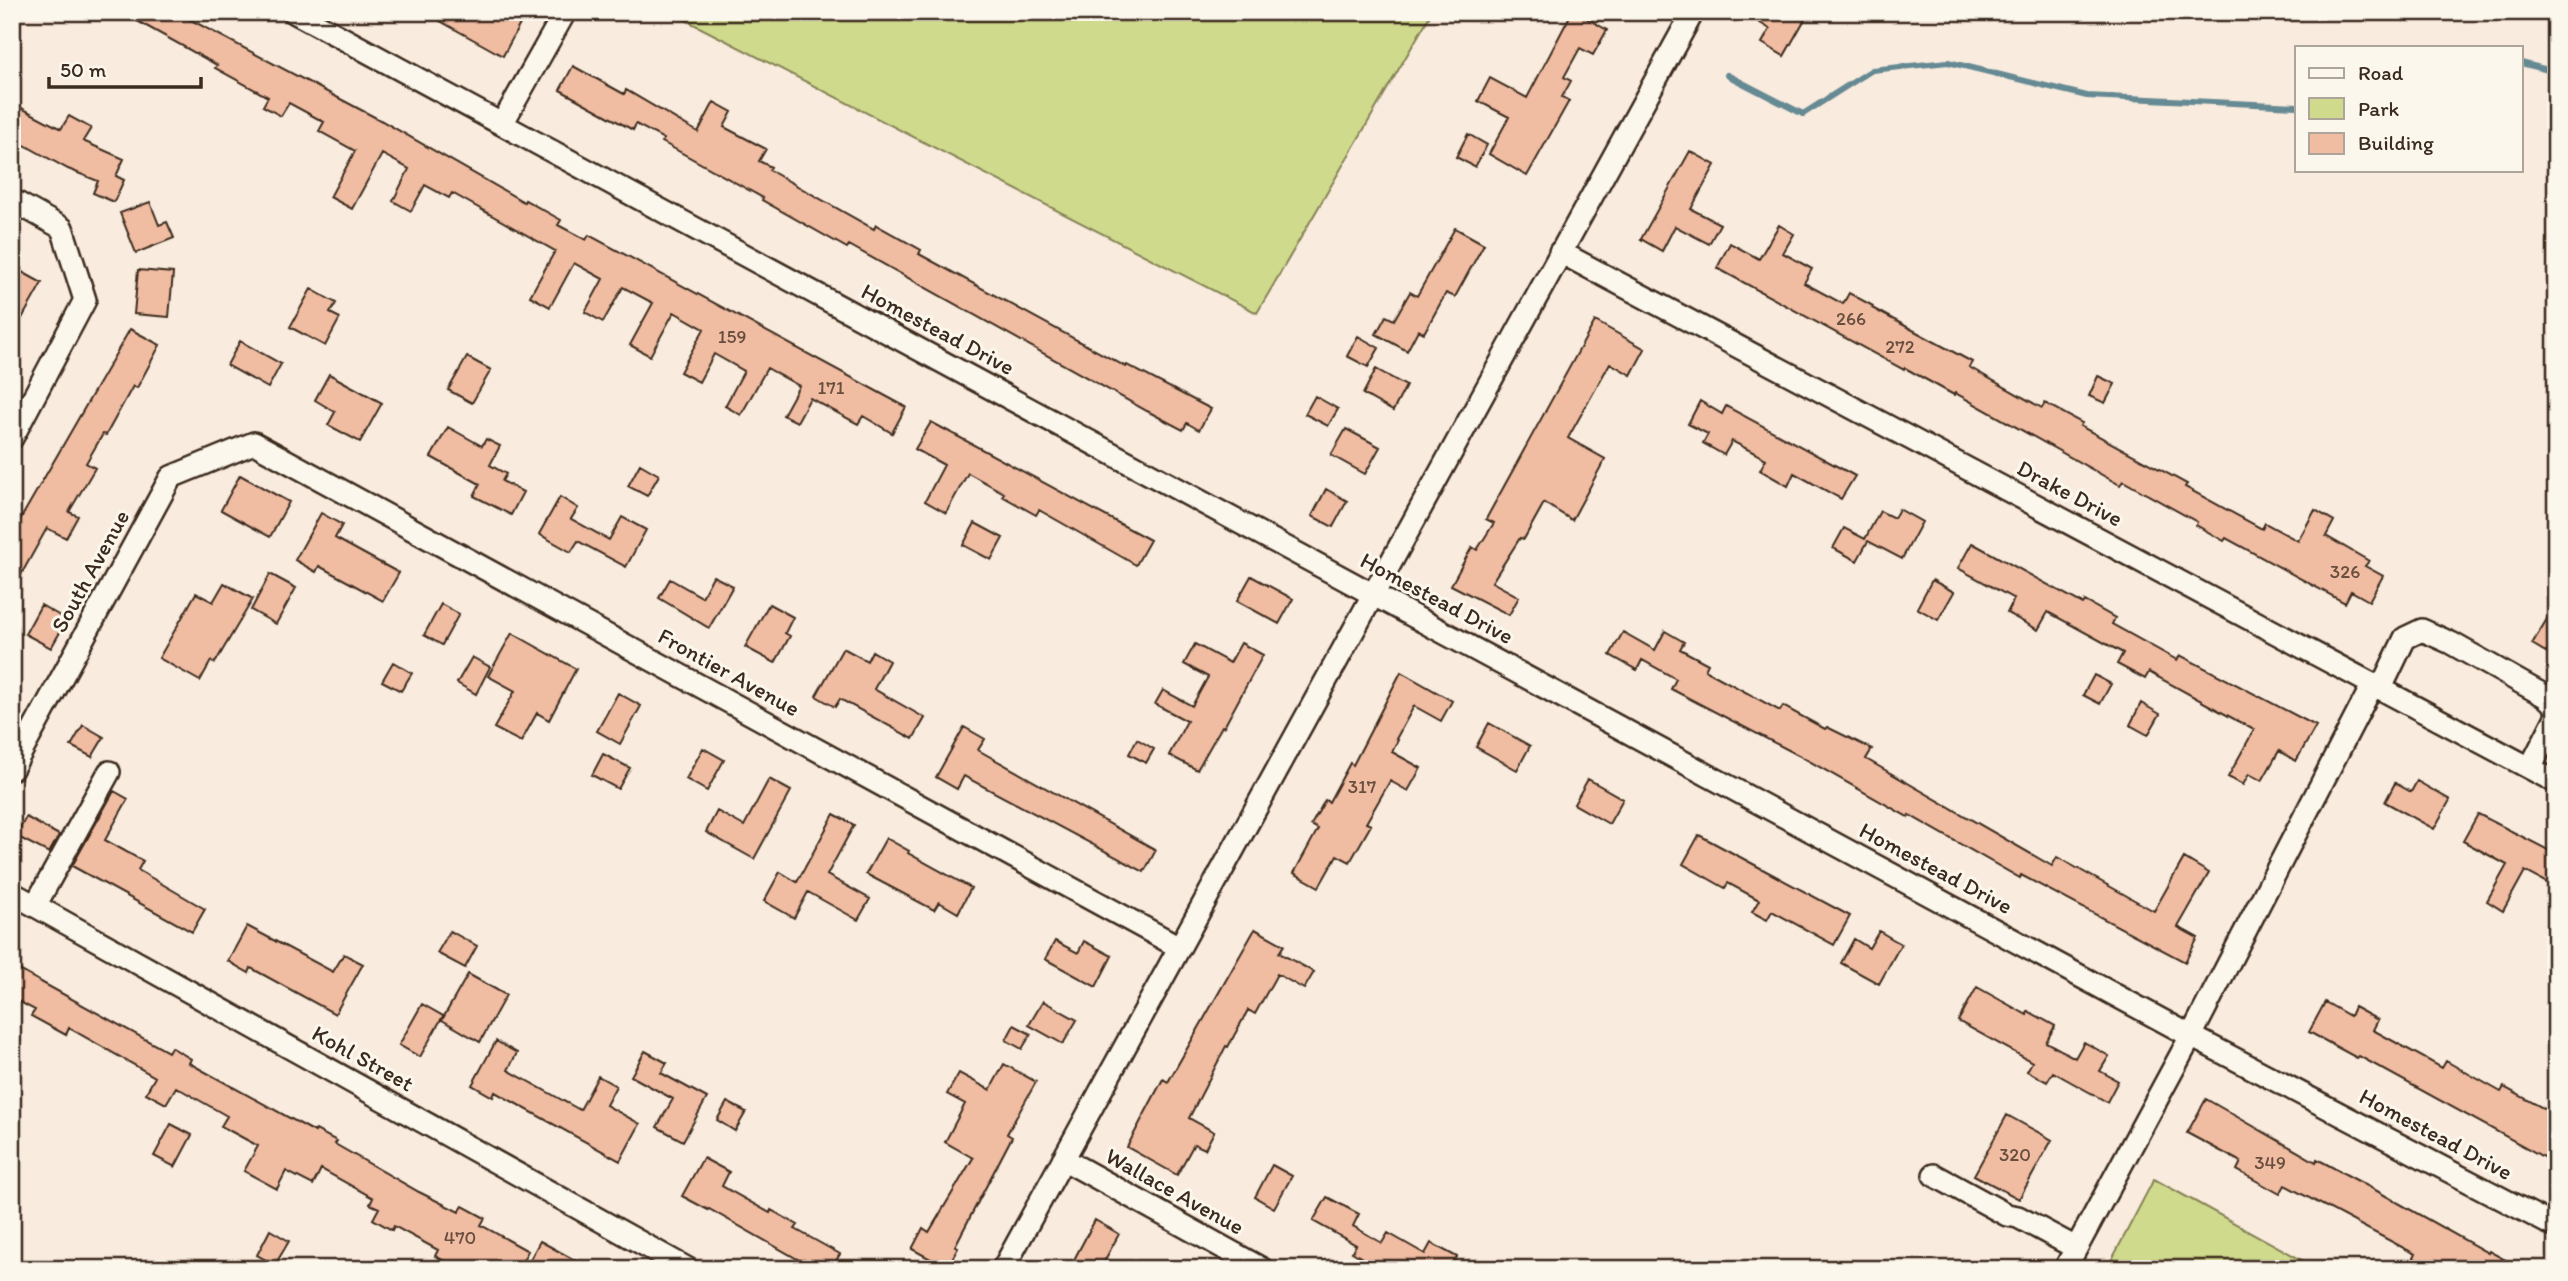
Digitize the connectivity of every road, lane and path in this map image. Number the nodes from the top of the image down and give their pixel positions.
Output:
1 (294, 12) edge
2 (565, 12) edge
3 (1693, 12) edge
4 (502, 124) junction
5 (12, 200) edge
6 (1560, 252) junction
7 (12, 438) edge
8 (254, 443) joint
9 (1373, 593) junction
10 (2377, 686) junction
11 (2556, 706) edge
12 (2556, 717) edge
13 (2530, 768) junction
14 (12, 769) edge
15 (109, 772) dead end
16 (2556, 782) edge
17 (12, 893) edge
18 (35, 906) junction
19 (1179, 947) junction
20 (2191, 1036) junction
21 (1063, 1159) junction
22 (1934, 1175) dead end
23 (2556, 1227) edge
24 (2076, 1248) junction
25 (688, 1269) edge
26 (1003, 1269) edge
27 (1262, 1269) edge
28 (2065, 1269) edge

1 - 4 street, Homestead Drive
2 - 4 street
3 - 6 street
4 - 9 street, Homestead Drive
5 - 7 street
6 - 9 street
6 - 10 street, Drake Drive
8 - 14 street, South Avenue
8 - 19 street, Frontier Avenue
9 - 19 street
9 - 20 street, Homestead Drive
10 - 11 street
10 - 13 street, Drake Drive
10 - 20 street
12 - 13 street
13 - 16 street, Drake Drive
15 - 18 street
17 - 18 street, Kohl Street
18 - 25 street, Kohl Street
19 - 21 street
20 - 23 street, Homestead Drive
20 - 24 street
21 - 26 street
21 - 27 street, Wallace Avenue
22 - 24 street
24 - 28 street

